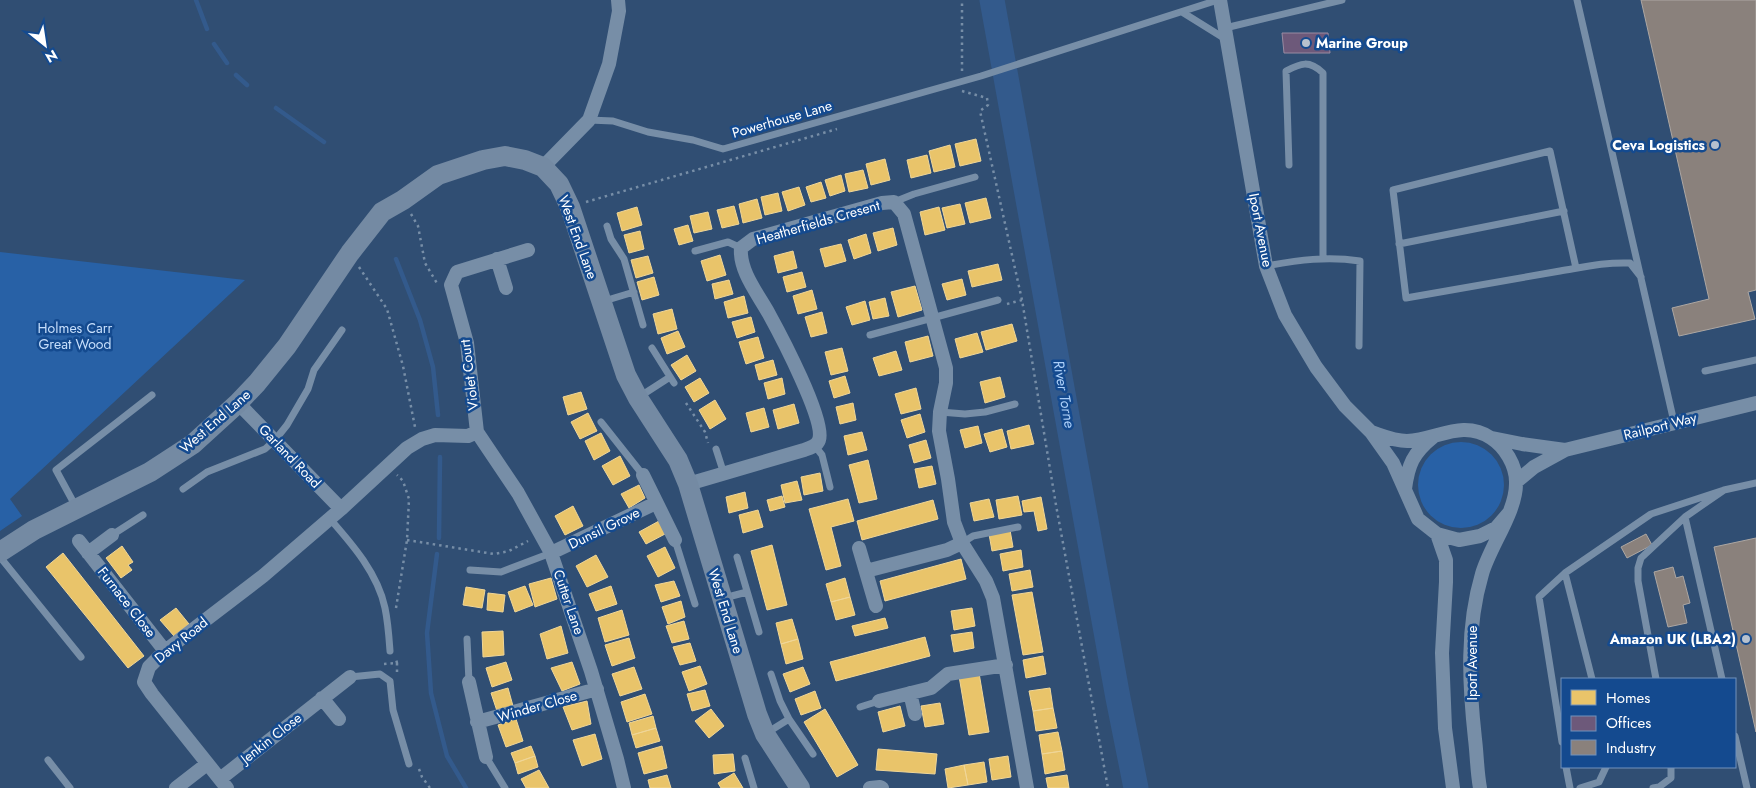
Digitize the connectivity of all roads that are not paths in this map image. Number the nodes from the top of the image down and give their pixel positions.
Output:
1 (618, 0) edge
2 (1219, 0) edge
3 (1342, 0) edge
4 (1577, 0) edge
5 (1182, 12) junction
6 (1226, 34) junction
7 (588, 120) junction
8 (1288, 165) dead end
9 (543, 168) junction
10 (975, 177) dead end
11 (894, 202) junction
12 (1564, 211) junction
13 (607, 226) dead end
14 (1400, 244) junction
15 (742, 248) junction
16 (528, 250) dead end
17 (695, 251) dead end
18 (1323, 258) junction
19 (497, 259) junction
20 (1266, 266) junction
21 (1576, 268) junction
22 (1641, 277) junction
23 (506, 288) dead end
24 (634, 292) junction
25 (998, 300) dead end
26 (601, 302) junction
27 (932, 317) junction
28 (643, 325) dead end
29 (342, 330) dead end
30 (870, 335) dead end
31 (1359, 346) dead end
32 (652, 348) dead end
33 (1756, 360) edge
34 (1705, 370) dead end
35 (152, 395) dead end
36 (638, 398) junction
37 (238, 403) junction
38 (1756, 403) edge
39 (1015, 404) dead end
40 (940, 412) junction
41 (601, 422) dead end
42 (1674, 422) junction
43 (477, 432) junction
44 (1371, 432) junction
45 (1433, 437) junction
46 (1491, 438) junction
47 (275, 440) junction
48 (815, 446) junction
49 (713, 449) road end
50 (1565, 450) junction
51 (724, 474) junction
52 (643, 475) joint
53 (1516, 482) junction
54 (1756, 483) edge
55 (688, 484) junction
56 (830, 487) dead end
57 (183, 489) dead end
58 (1405, 489) junction
59 (1724, 490) junction
60 (656, 503) junction
61 (77, 508) junction
62 (341, 509) junction
63 (1508, 514) junction
64 (143, 515) dead end
65 (1685, 517) junction
66 (330, 519) junction
67 (1018, 526) dead end
68 (112, 534) joint
69 (1437, 534) junction
70 (675, 540) joint
71 (79, 541) dead end
72 (962, 543) junction
73 (859, 548) dead end
74 (0, 552) edge
75 (88, 553) junction
76 (552, 553) junction
77 (0, 557) edge
78 (737, 557) dead end
79 (470, 570) dead end
80 (866, 571) junction
81 (1565, 573) junction
82 (747, 592) junction
83 (722, 599) junction
84 (695, 604) dead end
85 (876, 606) dead end
86 (759, 632) dead end
87 (467, 639) dead end
88 (165, 652) junction
89 (393, 652) road end
90 (81, 657) dead end
91 (1006, 665) junction
92 (771, 674) dead end
93 (350, 677) joint
94 (1592, 678) edge
95 (1656, 678) edge
96 (1722, 678) edge
97 (469, 682) joint
98 (597, 689) junction
99 (910, 693) junction
100 (322, 698) junction
101 (879, 701) joint
102 (860, 708) dead end
103 (915, 714) dead end
104 (338, 719) dead end
105 (789, 719) junction
106 (477, 722) junction
107 (765, 734) junction
108 (1561, 736) edge
109 (1736, 740) edge
110 (813, 754) dead end
111 (486, 757) joint
112 (745, 758) dead end
113 (48, 760) dead end
114 (207, 764) junction
115 (409, 764) dead end
116 (1566, 768) edge
117 (1606, 768) edge
118 (1671, 768) edge
119 (223, 784) edge
120 (1481, 787) edge
121 (70, 788) edge
122 (176, 788) edge
123 (505, 788) edge
124 (624, 788) edge
125 (754, 788) edge
126 (800, 788) edge
127 (870, 788) edge
128 (882, 788) edge
129 (1027, 788) edge
130 (1453, 788) edge
131 (1570, 788) edge
132 (1580, 788) edge
133 (1653, 788) edge
134 (1747, 788) edge

1 - 7 street
2 - 5 lane
2 - 6 street, Iport Avenue
3 - 6 lane
4 - 22 lane
5 - 6 lane
5 - 7 lane, Powerhouse Lane
6 - 20 street, Iport Avenue
7 - 9 street
8 - 18 lane
9 - 26 street, West End Lane
9 - 37 street, West End Lane
10 - 11 lane
11 - 15 street, Heatherfields Cresent
11 - 27 street, Heatherfields Cresent
12 - 14 lane
12 - 14 lane
12 - 21 lane
13 - 24 lane
14 - 21 lane
15 - 17 lane
15 - 48 street, Heatherfields Cresent
16 - 19 street
18 - 20 lane
18 - 31 lane
19 - 23 street
19 - 43 street, Violet Court
20 - 44 street, Iport Avenue
21 - 22 lane
22 - 42 lane
24 - 26 lane
24 - 28 lane
25 - 27 lane
26 - 36 street, West End Lane
27 - 30 lane
27 - 40 street, Heatherfields Cresent
29 - 47 lane
32 - 36 lane
33 - 34 lane
35 - 61 lane
36 - 55 street, West End Lane
37 - 47 street, Garland Road
37 - 61 street, West End Lane
38 - 42 street, Railport Way
39 - 40 lane
40 - 72 street, Heatherfields Cresent
41 - 52 lane
42 - 50 street, Railport Way
43 - 62 street, Davy Road
43 - 76 street, Cutter Lane
44 - 45 street, Iport Avenue
44 - 58 street, Iport Avenue
45 - 46 street, Iport Avenue
45 - 58 street, Iport Avenue
46 - 50 street, Railport Way
46 - 53 street, Iport Avenue
47 - 57 lane
47 - 62 street, Garland Road
48 - 51 street
48 - 56 lane
49 - 51 lane
50 - 53 street, Railport Way
51 - 55 street
52 - 60 street, Dunsil Grove
53 - 63 street, Iport Avenue
54 - 59 lane
55 - 83 street, West End Lane
58 - 69 street, Iport Avenue
59 - 65 lane
59 - 81 lane
60 - 70 street, Dunsil Grove
60 - 76 street, Dunsil Grove
61 - 74 street, West End Lane
62 - 66 street, Davy Road
63 - 69 street, Iport Avenue
63 - 120 street, Iport Avenue
64 - 68 lane
65 - 95 lane
65 - 96 lane
66 - 88 street, Davy Road
66 - 89 lane
67 - 72 lane
68 - 75 street, Furnace Close
69 - 130 street, Iport Avenue
70 - 84 lane
71 - 75 street, Furnace Close
72 - 80 street
72 - 91 street, Heatherfields Cresent
73 - 80 street
75 - 88 street, Furnace Close
76 - 79 lane
76 - 98 street, Cutter Lane
77 - 90 lane
78 - 82 lane
80 - 85 street
81 - 94 lane
81 - 108 lane
82 - 83 lane
82 - 86 lane
83 - 107 street, West End Lane
87 - 97 lane
88 - 114 street, Davy Road
91 - 99 street
91 - 129 street, Heatherfields Cresent
92 - 105 lane
93 - 100 street, Jenkin Close
93 - 115 lane
97 - 106 street, Winder Close
98 - 106 street, Winder Close
98 - 124 street, Cutter Lane
99 - 101 street
99 - 103 street
100 - 104 street
100 - 119 street, Jenkin Close
101 - 102 lane
105 - 107 lane
105 - 110 lane
106 - 111 street, Winder Close
107 - 126 street, West End Lane
109 - 134 lane
111 - 123 lane
112 - 125 lane
113 - 121 lane
114 - 119 street, Davy Road
114 - 122 street
116 - 131 lane
117 - 132 lane
118 - 133 lane
127 - 128 street

